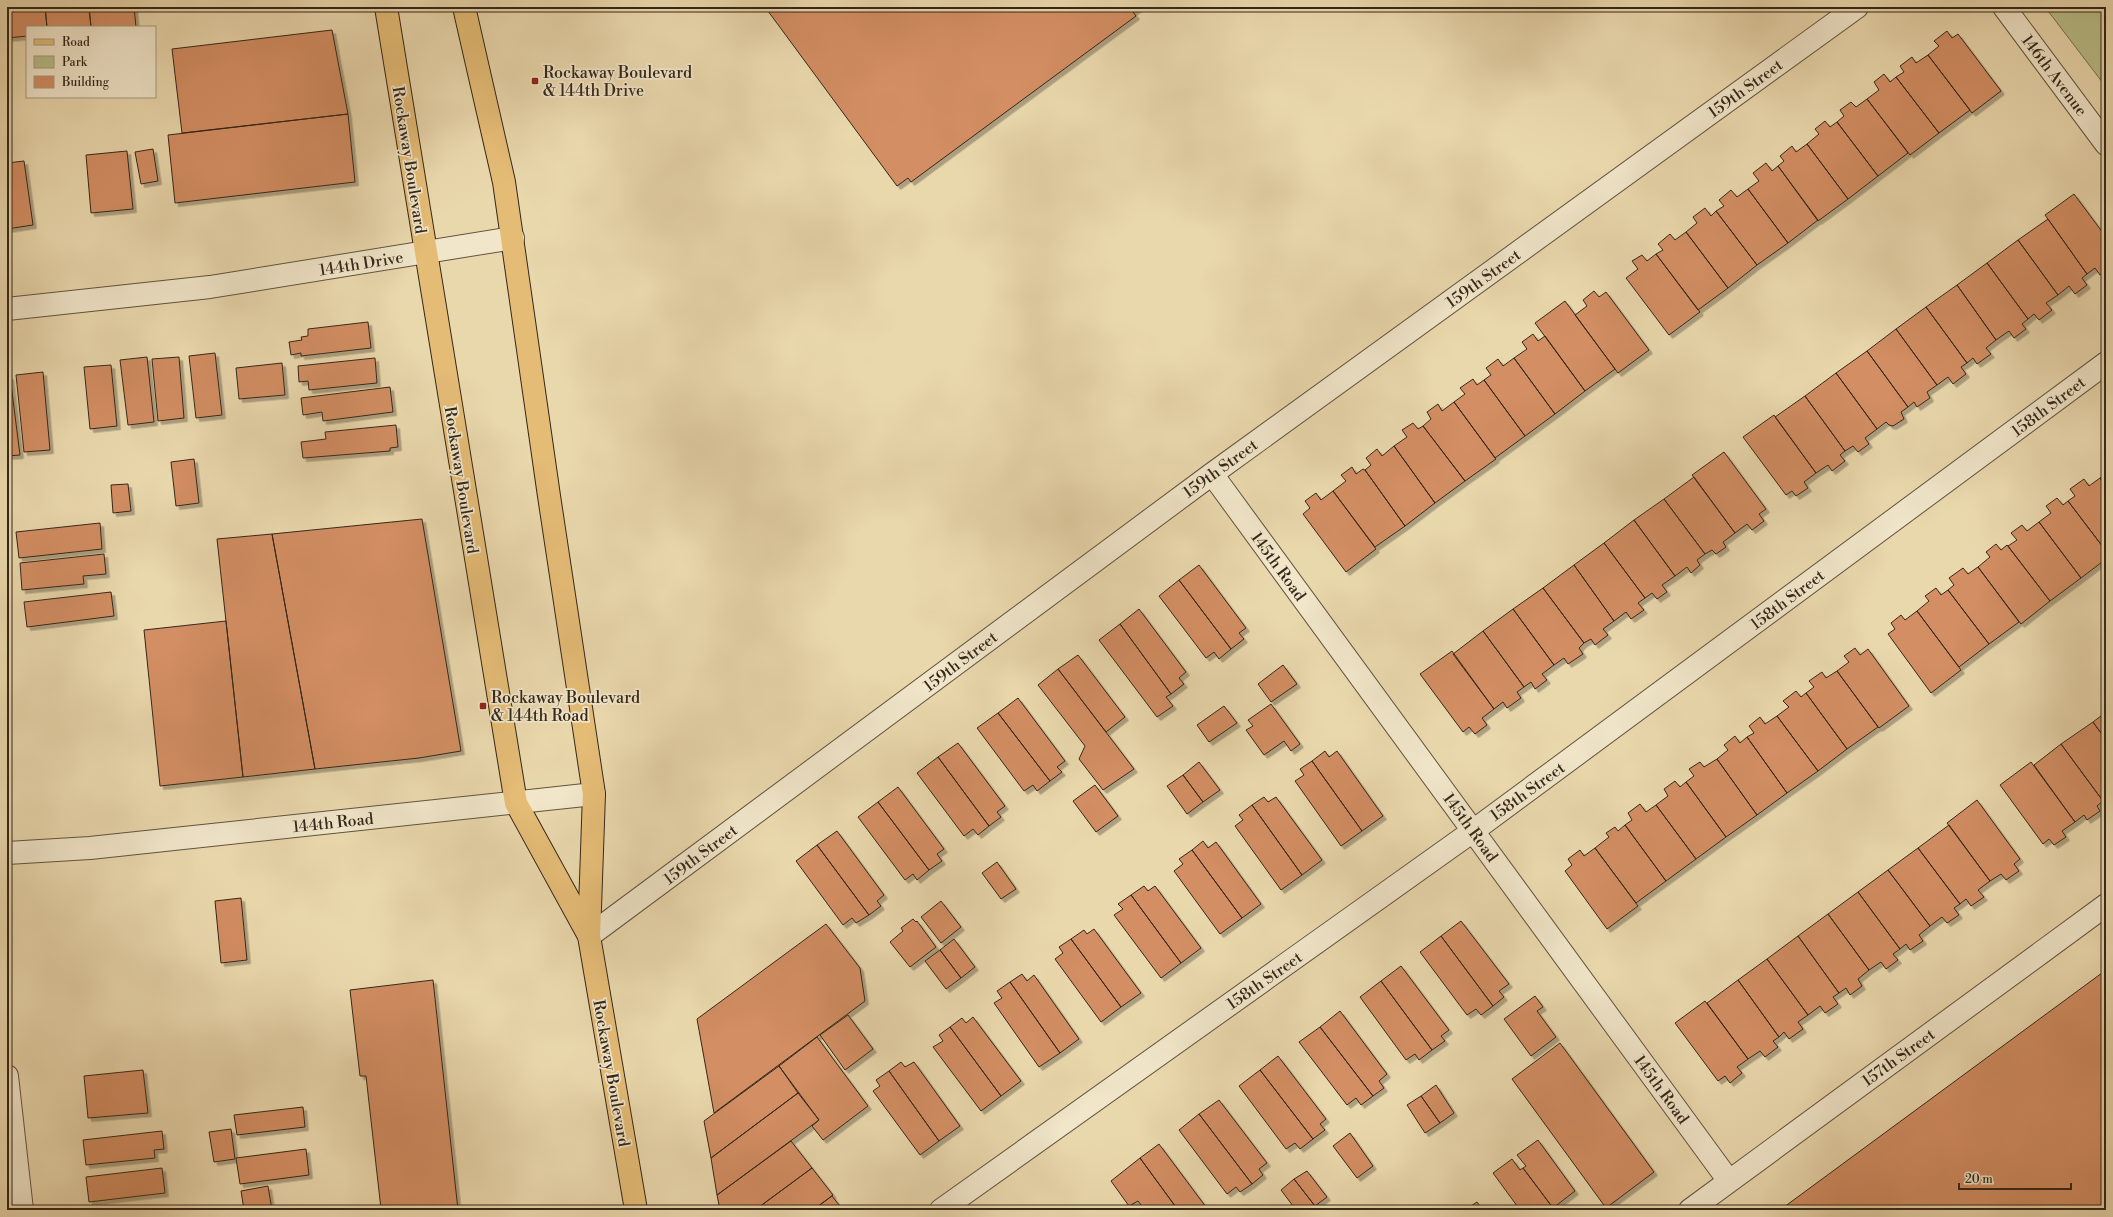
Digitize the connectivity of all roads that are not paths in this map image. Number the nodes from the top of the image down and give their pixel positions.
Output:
1 (386, 7) edge
2 (464, 7) edge
3 (1857, 7) edge
4 (2004, 7) edge
5 (2106, 144) edge
6 (513, 238) junction
7 (424, 252) junction
8 (7, 309) edge
9 (2106, 363) edge
10 (1212, 474) junction
11 (594, 794) junction
12 (516, 803) junction
13 (1473, 831) junction
14 (7, 853) edge
15 (2106, 905) edge
16 (589, 936) junction
17 (7, 1076) edge
18 (1729, 1181) junction
19 (22, 1210) edge
20 (636, 1210) edge
21 (941, 1210) edge
22 (1690, 1210) edge

1 - 7 main road, Rockaway Boulevard
2 - 6 main road, Rockaway Boulevard
3 - 10 street, 159th Street
4 - 5 street, 146th Avenue
6 - 7 street, 144th Drive
6 - 11 main road, Rockaway Boulevard
7 - 8 street, 144th Drive
7 - 12 main road, Rockaway Boulevard
9 - 13 street, 158th Street
10 - 13 street, 145th Road
10 - 16 street, 159th Street
11 - 12 street, 144th Road
11 - 16 main road, Rockaway Boulevard
12 - 14 street, 144th Road
12 - 16 main road, Rockaway Boulevard
13 - 18 street, 145th Road
13 - 21 street, 158th Street
15 - 18 street, 157th Street
16 - 20 main road, Rockaway Boulevard
17 - 19 street
18 - 22 street, 157th Street

